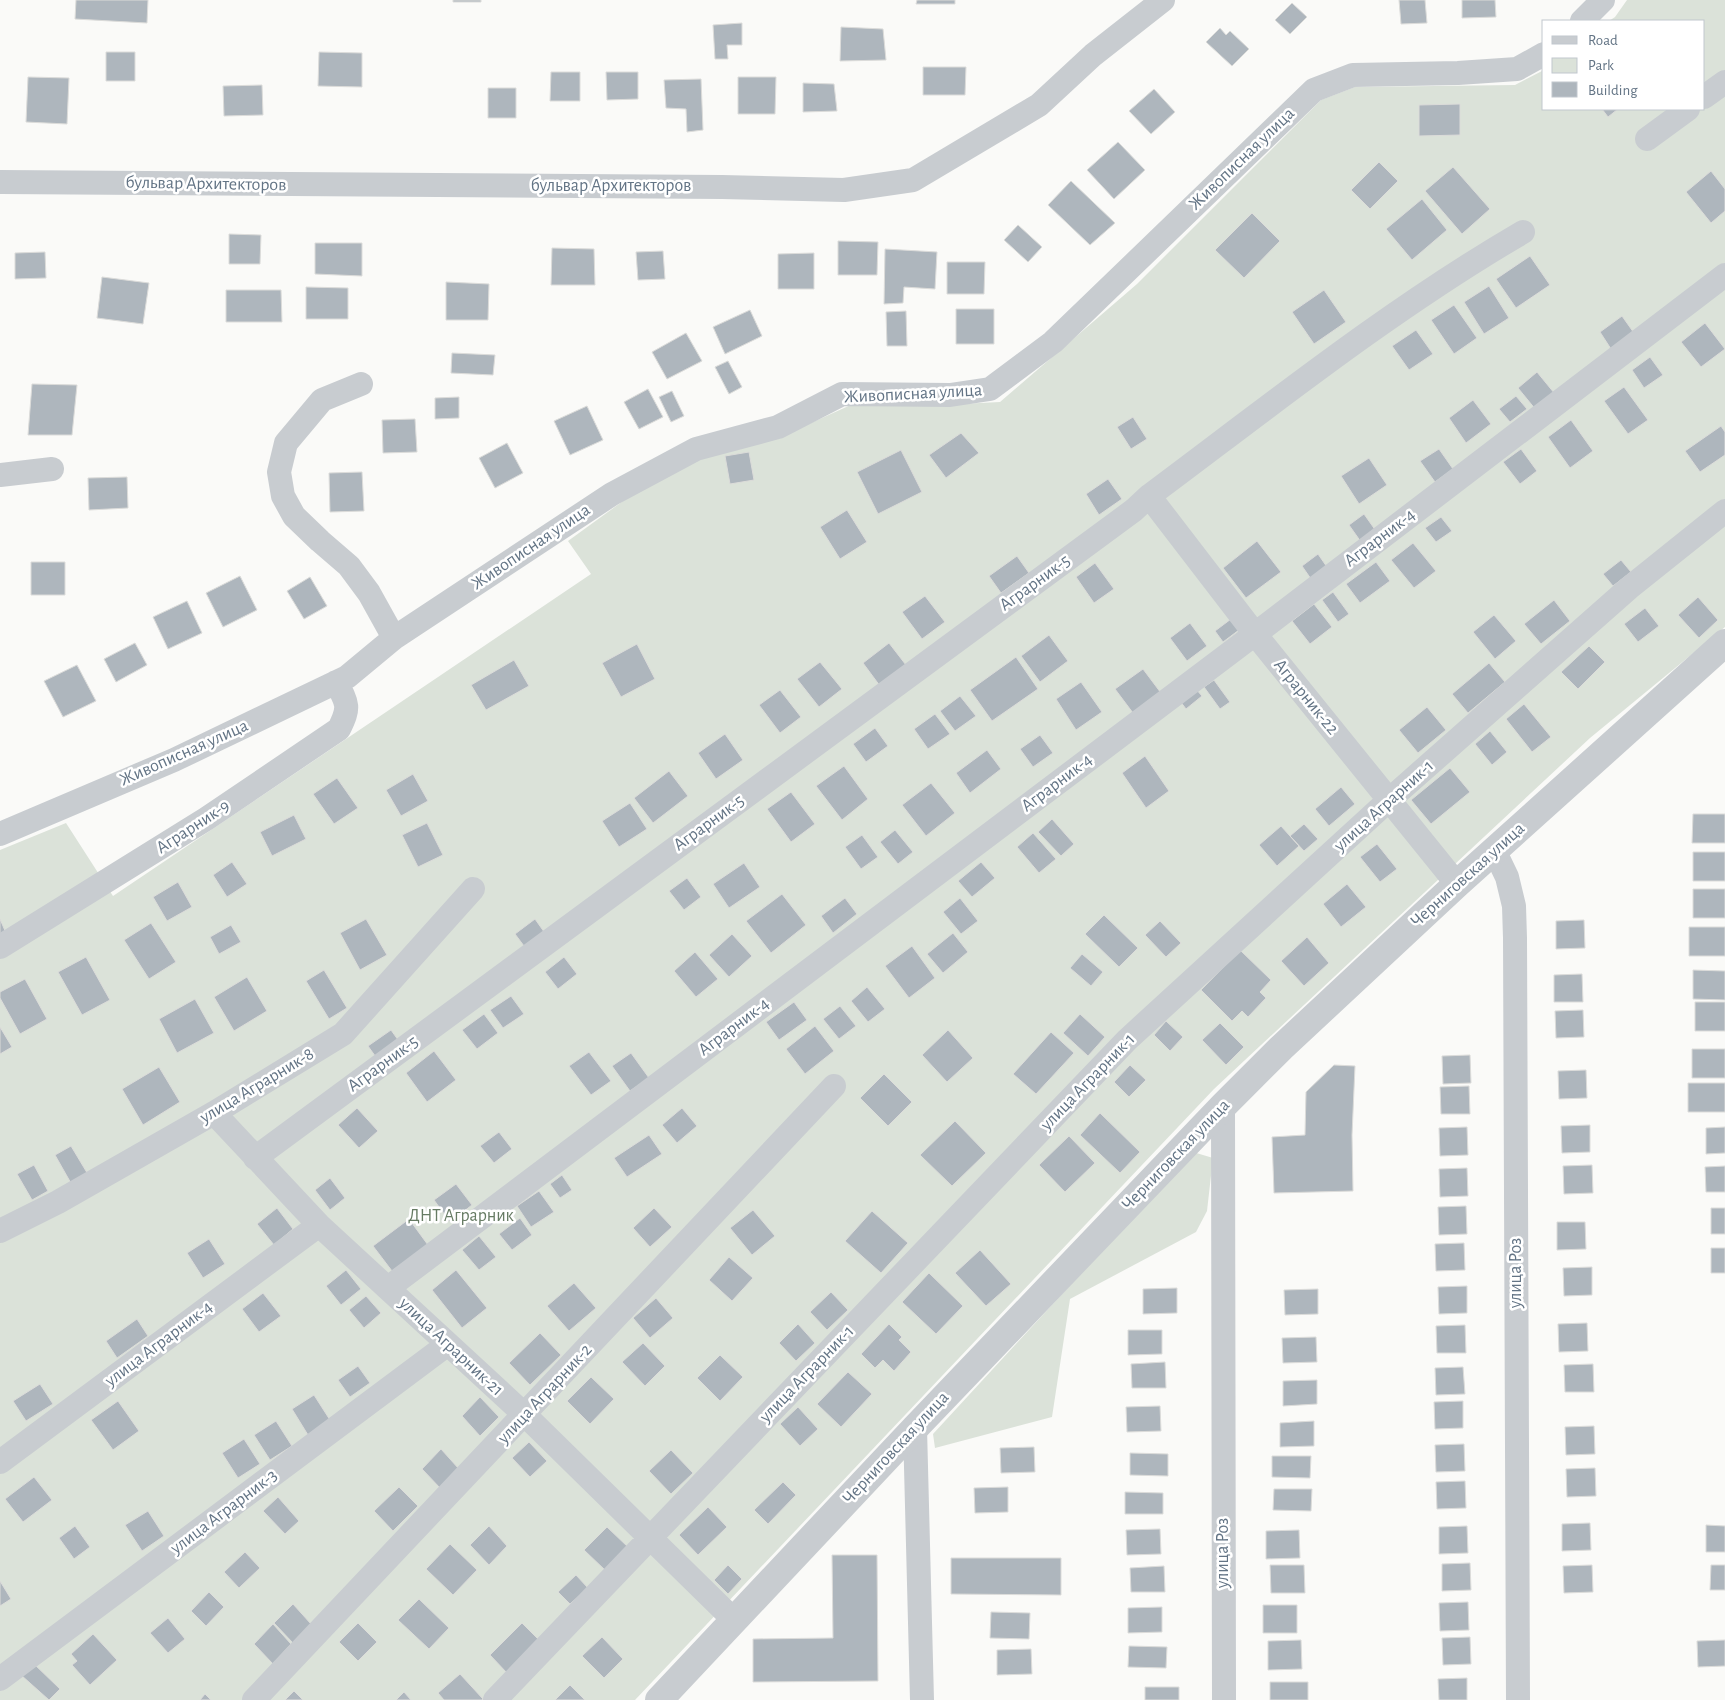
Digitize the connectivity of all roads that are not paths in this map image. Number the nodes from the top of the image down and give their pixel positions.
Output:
1 (1163, 0) edge
2 (1603, 0) edge
3 (1583, 20) edge
4 (1542, 55) edge
5 (1725, 82) edge
6 (1705, 96) edge
7 (1687, 110) edge
8 (1647, 139) dead end
9 (0, 182) edge
10 (1522, 232) dead end
11 (1725, 275) edge
12 (361, 384) dead end
13 (52, 469) dead end
14 (0, 475) edge
15 (1153, 502) junction
16 (1725, 511) edge
17 (1255, 634) junction
18 (394, 638) junction
19 (1725, 643) edge
20 (336, 682) junction
21 (1389, 800) junction
22 (0, 834) edge
23 (1494, 850) junction
24 (1457, 884) junction
25 (473, 889) dead end
26 (0, 947) edge
27 (834, 1086) dead end
28 (1223, 1106) junction
29 (214, 1113) junction
30 (255, 1158) junction
31 (318, 1225) junction
32 (0, 1231) edge
33 (388, 1288) junction
34 (448, 1344) junction
35 (525, 1416) junction
36 (915, 1428) junction
37 (0, 1462) edge
38 (649, 1538) junction
39 (734, 1620) junction
40 (0, 1679) edge
41 (254, 1700) edge
42 (495, 1700) edge
43 (659, 1700) edge
44 (922, 1700) edge
45 (1224, 1700) edge
46 (1518, 1700) edge

1 - 9 street, бульвар Архитекторов
2 - 3 street
4 - 18 street, Живописная улица
5 - 6 street
7 - 8 street
10 - 15 street, Аграрник-5
11 - 17 street, Аграрник-4
12 - 18 street
13 - 14 street
15 - 17 street, Аграрник-22
15 - 30 street, Аграрник-5
16 - 21 street, улица Аграрник-1
17 - 21 street, Аграрник-22
17 - 33 street, Аграрник-4
18 - 20 street, Живописная улица
19 - 23 street, Черниговская улица
20 - 22 street, Живописная улица
20 - 26 street, Аграрник-9
21 - 24 street, Аграрник-22
21 - 38 street, улица Аграрник-1
23 - 24 street, Черниговская улица
23 - 46 street, улица Роз
24 - 28 street, Черниговская улица
25 - 29 street, улица Аграрник-8
27 - 35 street, улица Аграрник-2
28 - 36 street, Черниговская улица
28 - 45 street, улица Роз
29 - 30 street, улица Аграрник-21
29 - 32 street, улица Аграрник-8
30 - 31 street, улица Аграрник-21
31 - 33 street, улица Аграрник-21
31 - 37 street, улица Аграрник-4
33 - 34 street, улица Аграрник-21
34 - 35 street, улица Аграрник-21
34 - 40 street, улица Аграрник-3
35 - 38 street, улица Аграрник-21
35 - 41 street, улица Аграрник-2
36 - 39 street, Черниговская улица
36 - 44 street
38 - 39 street, улица Аграрник-21
38 - 42 street, улица Аграрник-1
39 - 43 street, Черниговская улица

